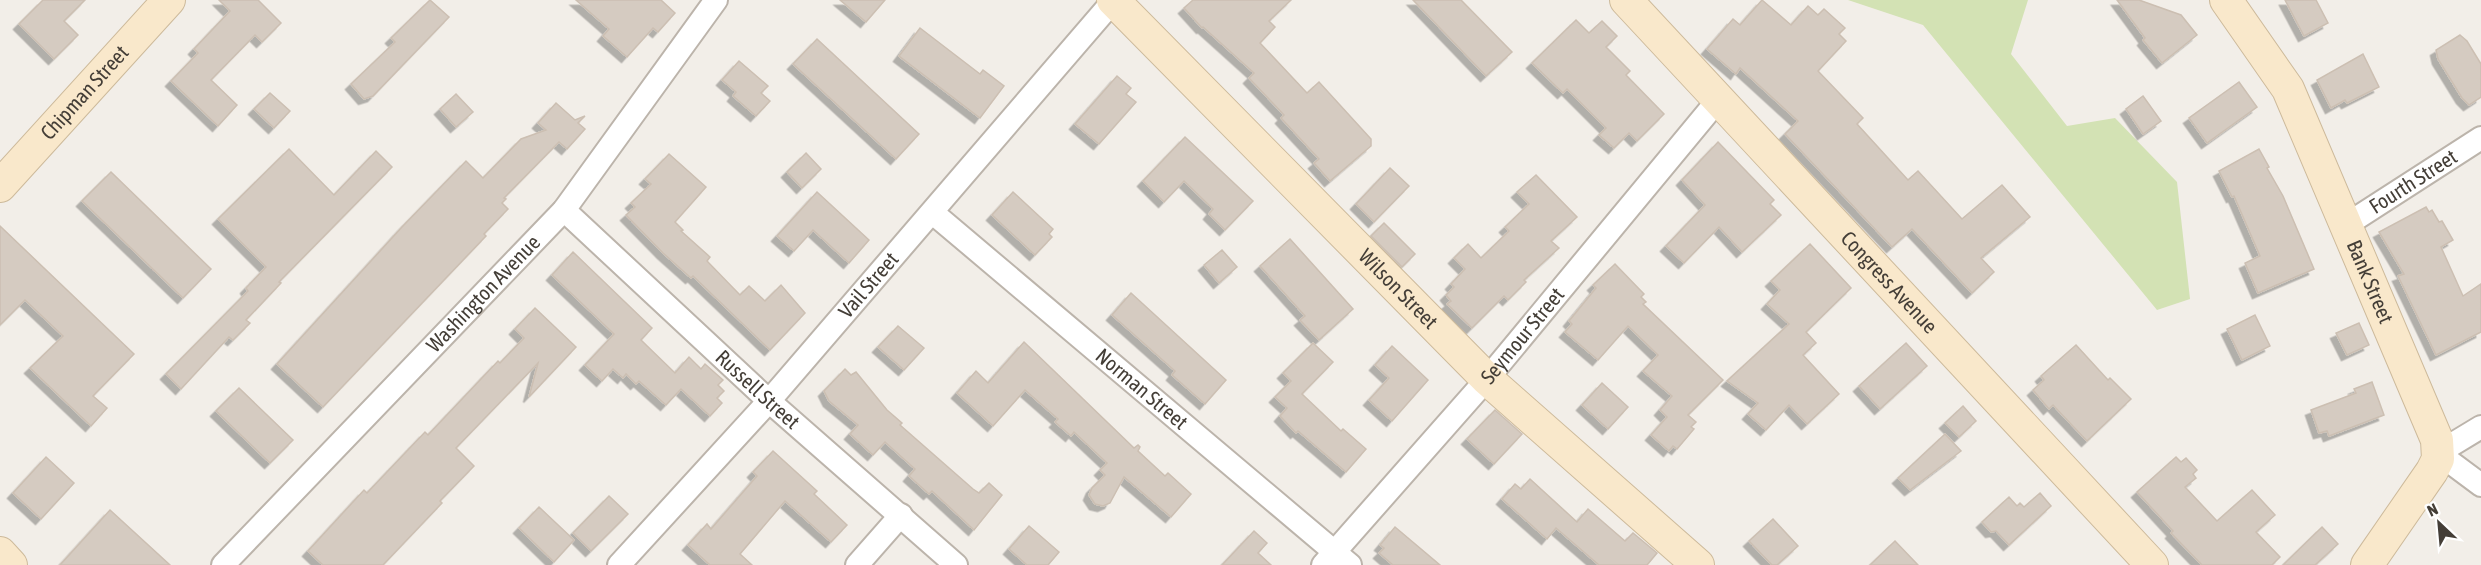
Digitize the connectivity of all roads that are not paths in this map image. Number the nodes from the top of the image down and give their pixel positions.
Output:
1 (169, 0) edge
2 (716, 0) edge
3 (1114, 0) edge
4 (1626, 0) edge
5 (2226, 0) edge
6 (1718, 100) junction
7 (2481, 138) edge
8 (0, 186) edge
9 (564, 210) junction
10 (933, 213) junction
11 (2346, 225) junction
12 (1487, 379) junction
13 (769, 401) junction
14 (2481, 427) edge
15 (2438, 453) junction
16 (2481, 485) edge
17 (900, 515) junction
18 (0, 553) edge
19 (1336, 560) edge
20 (11, 565) edge
21 (223, 565) edge
22 (619, 565) edge
23 (857, 565) edge
24 (956, 565) edge
25 (1698, 565) edge
26 (2152, 565) edge
27 (2367, 565) edge

1 - 8 street, Chipman Street
2 - 9 street, Washington Avenue
3 - 10 street, Vail Street
3 - 12 street, Wilson Street
4 - 6 street, Congress Avenue
5 - 11 street, Bank Street
6 - 12 street, Seymour Street
6 - 26 street, Congress Avenue
7 - 11 street, Fourth Street
9 - 13 street, Russell Street
9 - 21 street, Washington Avenue
10 - 13 street, Vail Street
10 - 19 street, Norman Street
11 - 15 street, Bank Street
12 - 19 street, Seymour Street
12 - 25 street, Wilson Street
13 - 17 street, Russell Street
13 - 22 street, Vail Street
14 - 15 street
15 - 16 street
15 - 27 street
17 - 23 street
17 - 24 street, Russell Street
18 - 20 street

